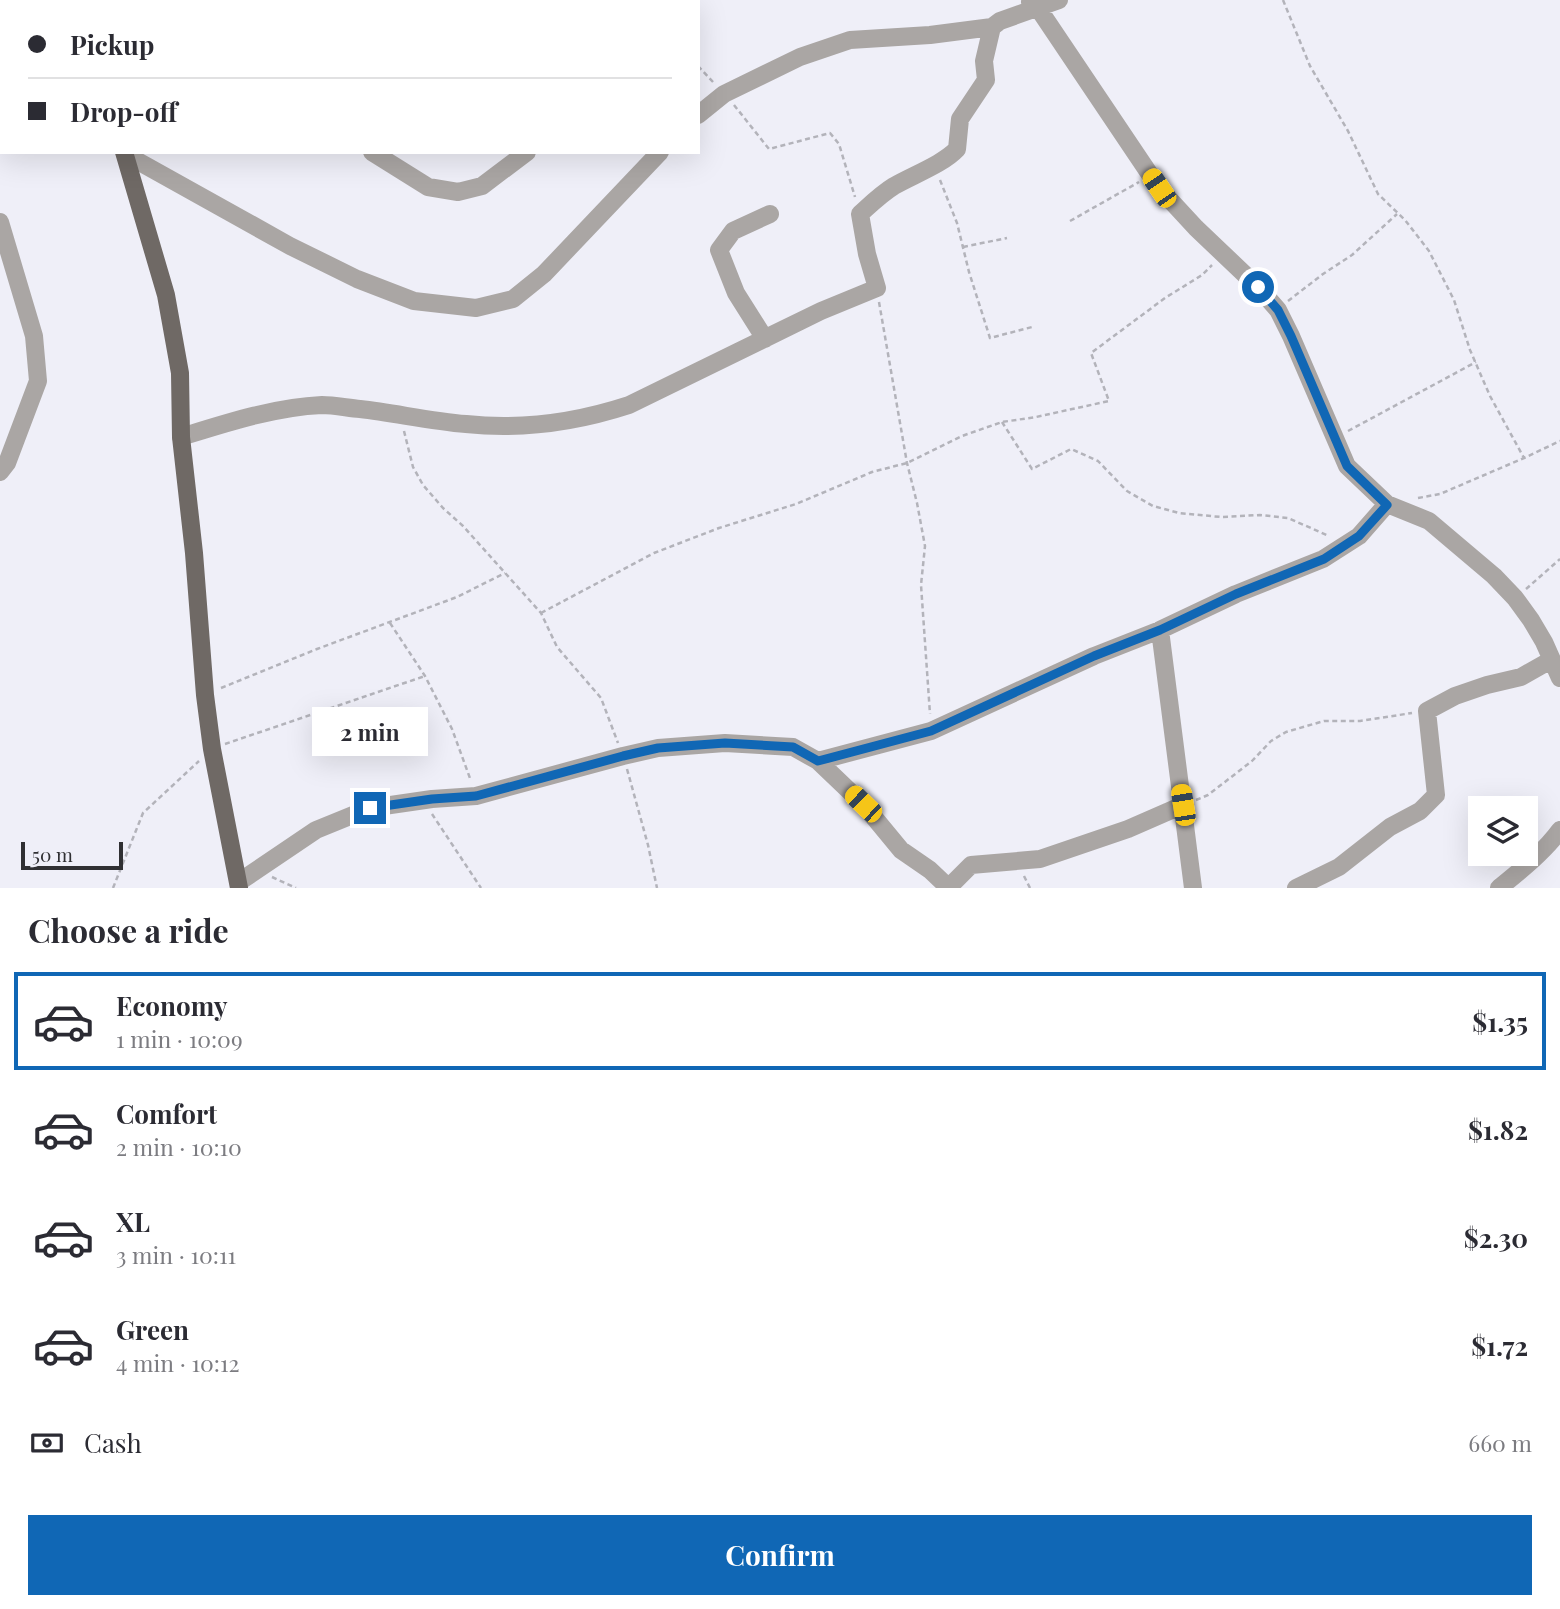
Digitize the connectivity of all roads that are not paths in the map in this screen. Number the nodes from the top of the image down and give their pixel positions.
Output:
1 (1059, 0) edge
2 (1033, 4) edge
3 (992, 27) junction
4 (700, 113) edge
5 (125, 154) edge
6 (127, 154) edge
7 (375, 154) edge
8 (524, 154) edge
9 (658, 154) edge
10 (771, 214) dead end
11 (0, 222) edge
12 (765, 339) junction
13 (181, 437) junction
14 (0, 472) edge
15 (1387, 505) junction
16 (1160, 630) junction
17 (1551, 660) junction
18 (1560, 678) edge
19 (818, 761) junction
20 (1183, 805) junction
21 (1560, 830) edge
22 (239, 885) edge
23 (948, 888) edge
24 (1193, 888) edge
25 (1296, 888) edge
26 (1499, 888) edge

1 - 2 street
2 - 3 street
2 - 15 street
3 - 4 street
3 - 12 street
5 - 13 main road
6 - 9 street
7 - 8 street
10 - 12 street
11 - 14 street
12 - 13 street
13 - 22 main road
15 - 16 street
15 - 17 street
16 - 19 street
16 - 20 street
17 - 18 street
17 - 25 street
19 - 22 street
19 - 23 street
20 - 23 street
20 - 24 street
21 - 26 street

